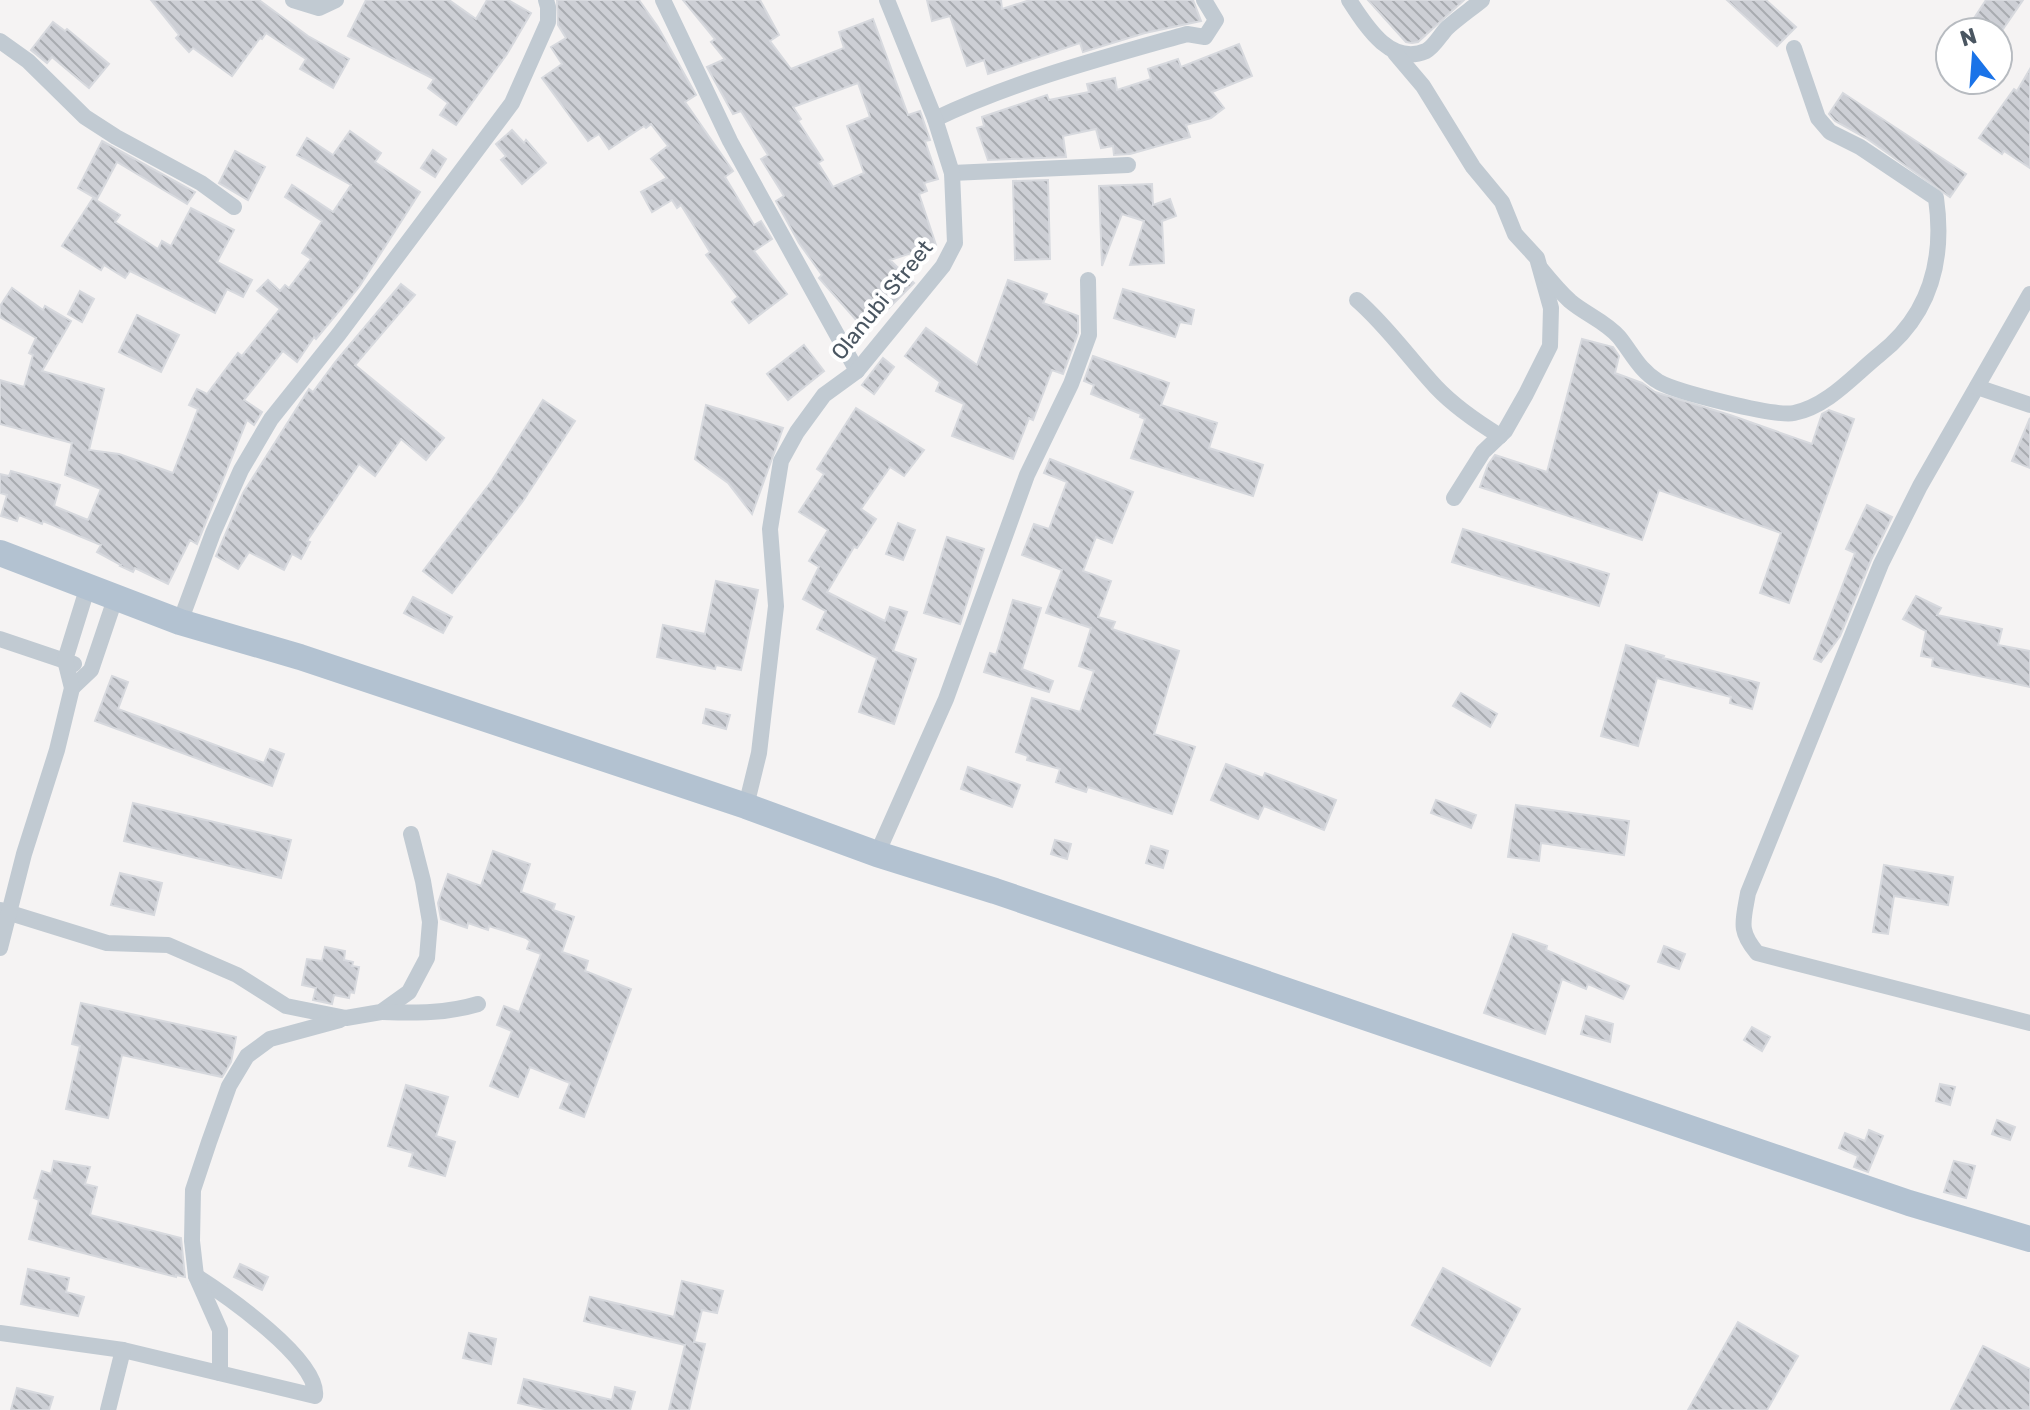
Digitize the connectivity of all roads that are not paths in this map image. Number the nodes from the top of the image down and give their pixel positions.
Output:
1 (293, 0) edge
2 (336, 0) edge
3 (546, 0) edge
4 (663, 0) edge
5 (887, 0) edge
6 (1204, 0) edge
7 (1349, 0) edge
8 (1482, 0) edge
9 (0, 41) edge
10 (1794, 48) dead end
11 (1395, 53) junction
12 (935, 119) junction
13 (1128, 165) dead end
14 (952, 173) junction
15 (234, 207) dead end
16 (1541, 269) junction
17 (1088, 280) dead end
18 (2030, 294) edge
19 (1357, 300) dead end
20 (857, 371) junction
21 (1977, 387) junction
22 (2030, 405) edge
23 (1500, 436) junction
24 (1454, 498) dead end
25 (0, 553) edge
26 (88, 586) junction
27 (116, 596) junction
28 (180, 622) junction
29 (0, 639) edge
30 (65, 660) junction
31 (91, 670) junction
32 (72, 688) junction
33 (746, 806) junction
34 (411, 834) dead end
35 (877, 854) junction
36 (4, 911) edge
37 (0, 948) edge
38 (478, 1004) dead end
39 (381, 1012) junction
40 (346, 1018) junction
41 (2030, 1023) edge
42 (2030, 1239) edge
43 (196, 1276) junction
44 (0, 1333) edge
45 (123, 1350) junction
46 (220, 1373) junction
47 (108, 1410) edge

1 - 2 street
3 - 28 street
4 - 20 street
5 - 12 street, Olanubi Street
6 - 12 street
7 - 11 street
8 - 11 street
9 - 15 street
10 - 16 street
11 - 16 street
12 - 14 street, Olanubi Street
13 - 14 street
14 - 20 street, Olanubi Street
16 - 23 street
17 - 35 street
18 - 21 street
19 - 23 street
20 - 33 street, Olanubi Street
21 - 22 street
21 - 41 street
23 - 24 street
25 - 26 main road
26 - 27 main road
26 - 30 street
27 - 28 main road
27 - 31 street
28 - 33 main road
29 - 30 street
30 - 31 street
30 - 32 street
31 - 32 street
32 - 36 street
33 - 35 main road
34 - 39 street
35 - 42 main road
36 - 37 street
36 - 40 street
38 - 39 street
39 - 40 street
40 - 43 street
43 - 46 street
43 - 46 street
44 - 45 street
45 - 46 street
45 - 47 street

